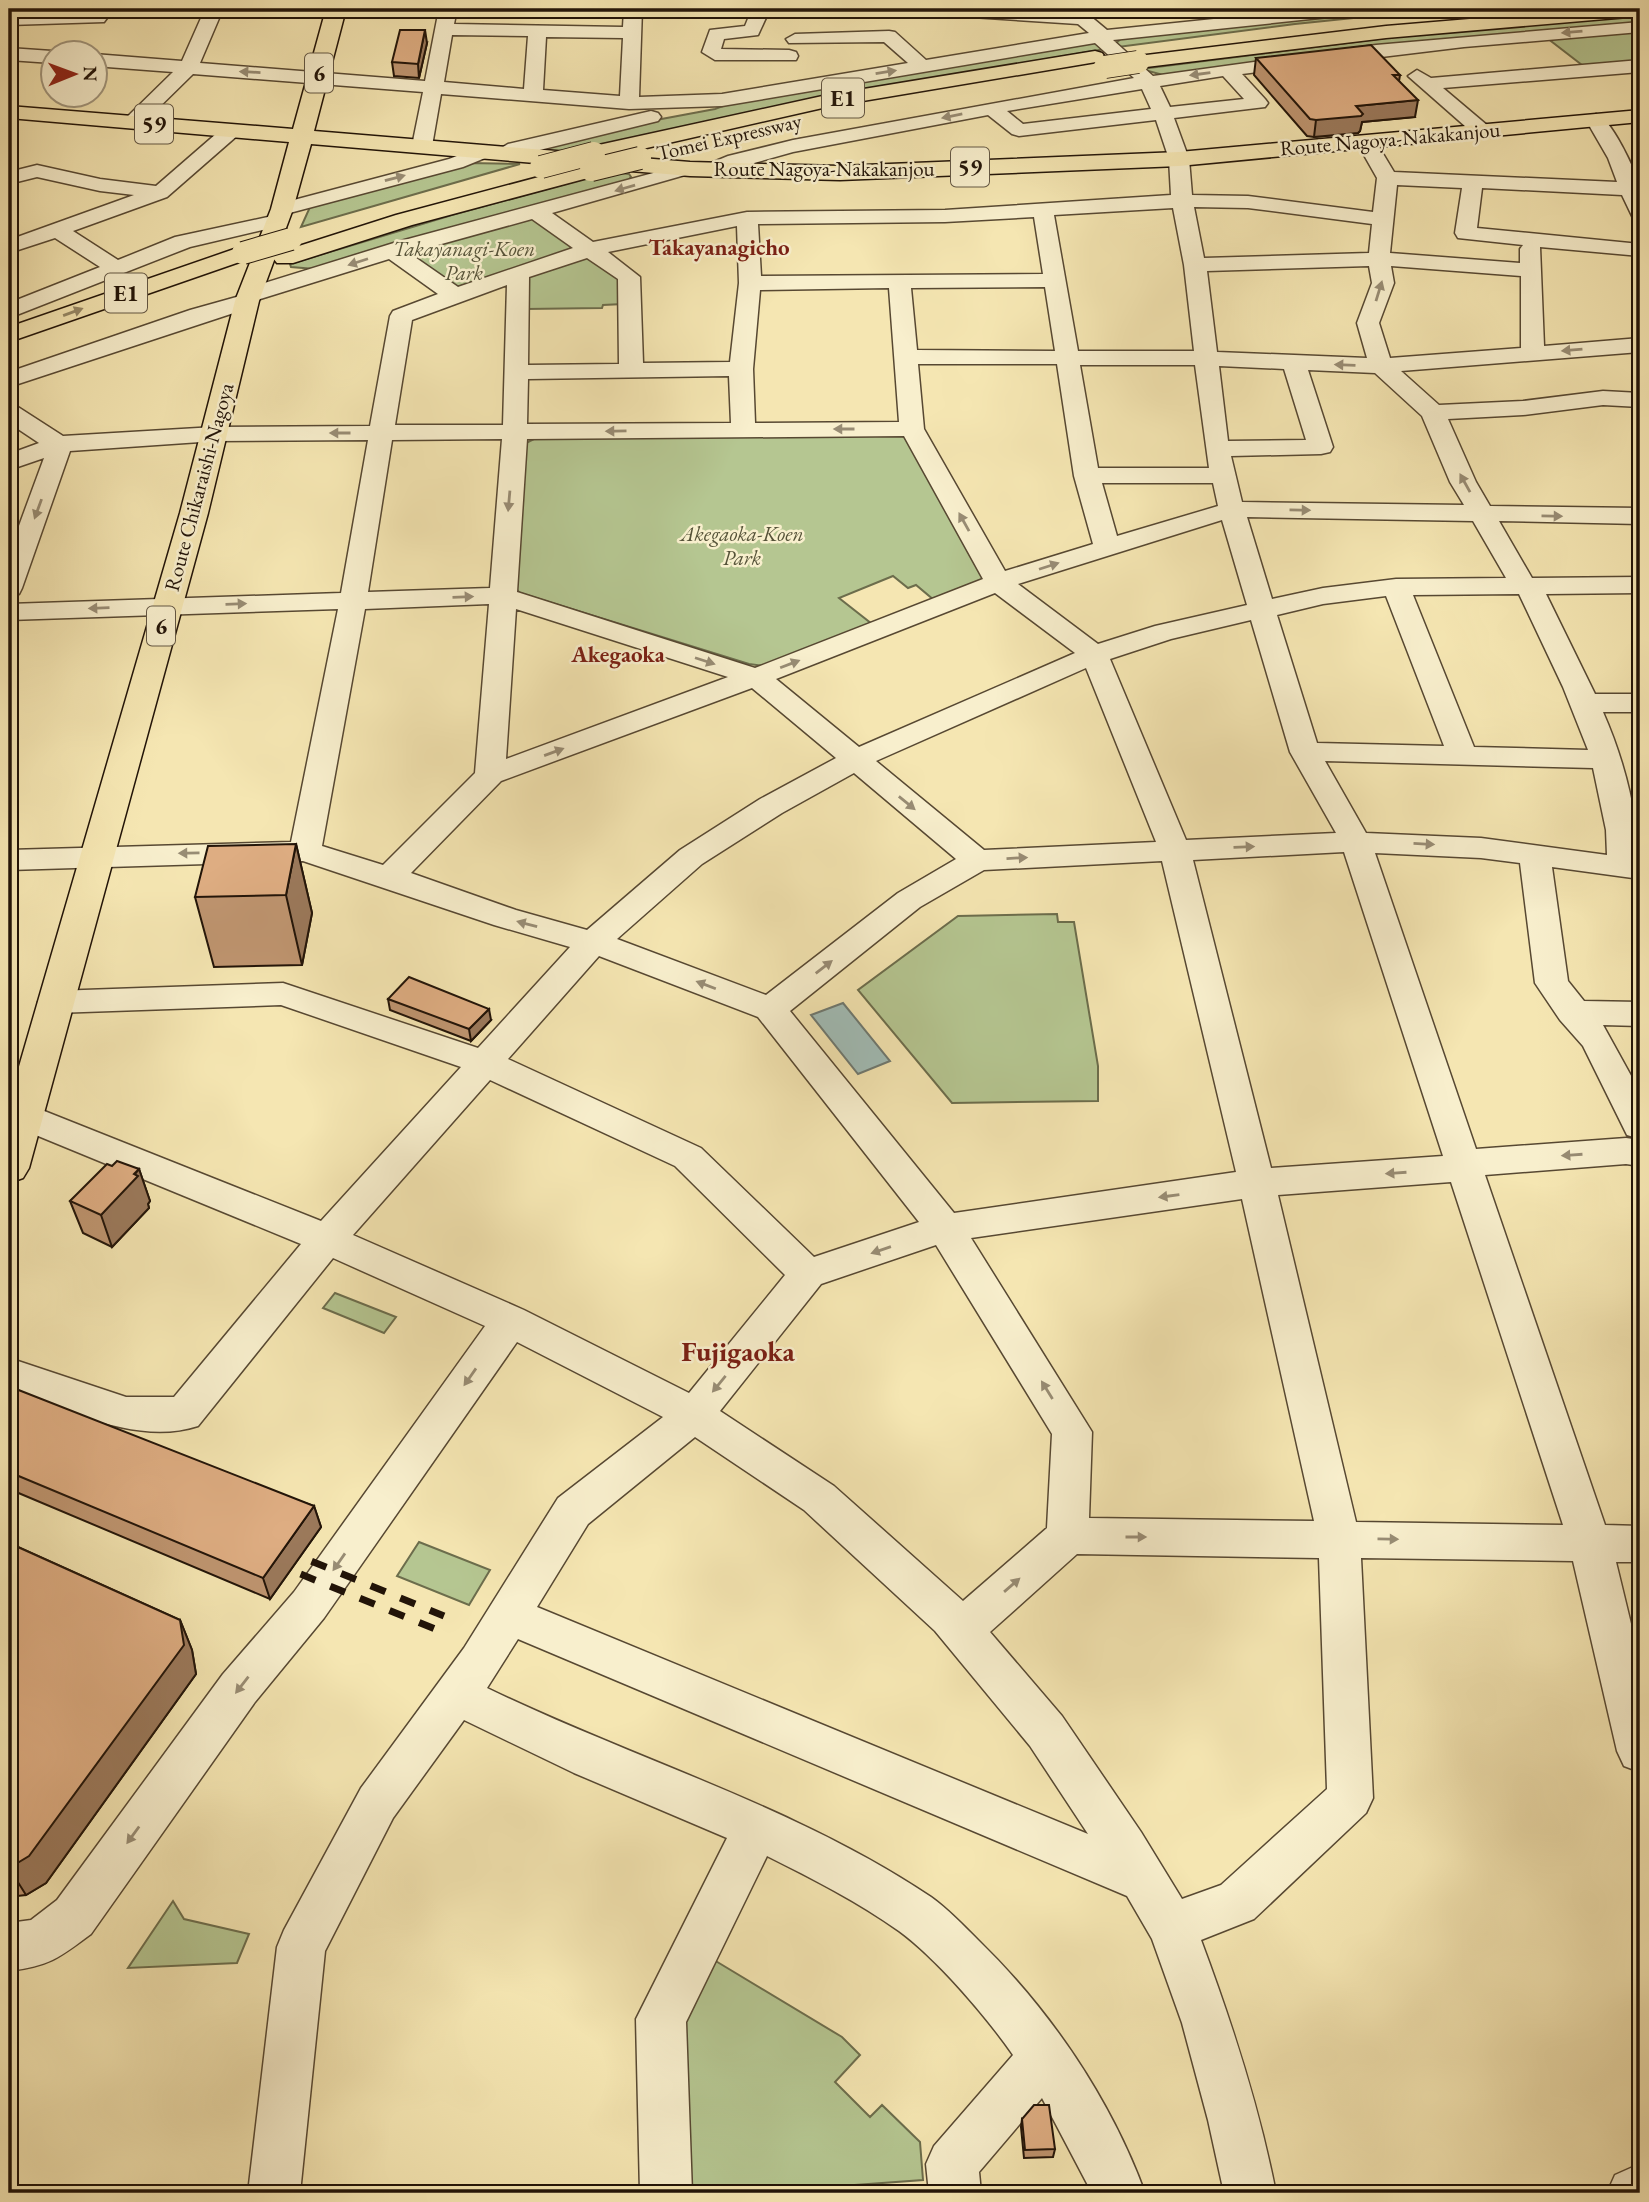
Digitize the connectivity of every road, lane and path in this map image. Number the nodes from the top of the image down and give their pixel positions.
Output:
1 (214, 9) edge
2 (336, 9) edge
3 (448, 9) edge
4 (633, 9) edge
5 (761, 9) edge
6 (926, 9) edge
7 (1359, 9) edge
8 (1534, 9) edge
9 (1640, 10) edge
10 (1290, 12) edge
11 (101, 13) edge
12 (802, 19) dead end
13 (9, 20) edge
14 (1640, 27) edge
15 (445, 29) junction
16 (537, 31) junction
17 (631, 33) junction
18 (1534, 35) junction
19 (88, 38) edge
20 (792, 48) junction
21 (1385, 49) junction
22 (1101, 53) junction
23 (9, 54) edge
24 (38, 56) edge
25 (108, 61) edge
26 (1138, 65) junction
27 (1640, 65) edge
28 (922, 66) junction
29 (188, 68) junction
30 (1228, 70) junction
31 (1580, 70) junction
32 (318, 76) junction
33 (1428, 84) junction
34 (433, 86) junction
35 (785, 88) junction
36 (533, 94) junction
37 (722, 100) junction
38 (629, 103) junction
39 (992, 108) junction
40 (9, 112) edge
41 (1163, 114) junction
42 (1640, 116) edge
43 (1595, 120) junction
44 (133, 122) junction
45 (1481, 130) junction
46 (231, 131) junction
47 (300, 137) junction
48 (1366, 141) junction
49 (422, 146) junction
50 (493, 152) junction
51 (1618, 158) junction
52 (1179, 159) junction
53 (1640, 159) edge
54 (592, 162) junction
55 (699, 170) junction
56 (11, 176) edge
57 (1387, 178) junction
58 (1473, 182) junction
59 (1630, 189) junction
60 (160, 193) junction
61 (1182, 201) junction
62 (1043, 210) junction
63 (536, 212) junction
64 (1640, 214) edge
65 (747, 218) junction
66 (1382, 219) junction
67 (57, 230) junction
68 (284, 232) junction
69 (1531, 239) junction
70 (9, 247) edge
71 (591, 249) junction
72 (1640, 250) edge
73 (392, 251) junction
74 (1379, 259) junction
75 (1195, 265) junction
76 (117, 269) junction
77 (1530, 270) junction
78 (518, 274) junction
79 (1054, 280) junction
80 (245, 281) junction
81 (750, 283) junction
82 (900, 283) junction
83 (455, 295) junction
84 (9, 311) edge
85 (9, 335) edge
86 (1640, 345) edge
87 (1532, 354) junction
88 (9, 355) edge
89 (1065, 356) junction
90 (907, 357) junction
91 (1206, 358) junction
92 (1294, 363) junction
93 (1381, 366) junction
94 (631, 369) junction
95 (741, 369) junction
96 (516, 372) junction
97 (9, 380) edge
98 (1640, 400) edge
99 (9, 412) edge
100 (1433, 412) junction
101 (912, 429) junction
102 (743, 430) junction
103 (380, 433) junction
104 (515, 433) junction
105 (215, 434) junction
106 (58, 444) junction
107 (1217, 449) junction
108 (9, 463) edge
109 (1087, 475) junction
110 (1223, 475) junction
111 (1232, 511) junction
112 (1484, 515) junction
113 (1640, 516) edge
114 (1107, 548) junction
115 (998, 582) junction
116 (1526, 585) junction
117 (1640, 585) edge
118 (1396, 587) junction
119 (9, 588) edge
120 (501, 596) junction
121 (353, 601) junction
122 (167, 606) junction
123 (1261, 608) junction
124 (9, 612) edge
125 (1095, 655) junction
126 (756, 677) junction
127 (1584, 703) junction
128 (1640, 703) edge
129 (1306, 752) junction
130 (1462, 754) junction
131 (1607, 759) junction
132 (855, 760) junction
133 (490, 775) junction
134 (1356, 842) junction
135 (1175, 850) junction
136 (305, 851) junction
137 (1534, 854) junction
138 (96, 855) junction
139 (9, 860) edge
140 (977, 860) junction
141 (1632, 868) edge
142 (389, 877) junction
143 (593, 942) junction
144 (55, 1002) junction
145 (770, 1009) junction
146 (1572, 1012) junction
147 (1640, 1014) edge
148 (485, 1063) junction
149 (16, 1113) edge
150 (1640, 1126) edge
151 (1640, 1153) edge
152 (1463, 1166) junction
153 (9, 1168) edge
154 (1257, 1183) junction
155 (945, 1228) junction
156 (327, 1240) junction
157 (808, 1274) junction
158 (510, 1321) junction
159 (9, 1374) edge
160 (694, 1415) junction
161 (1068, 1536) junction
162 (1339, 1538) junction
163 (1590, 1543) junction
164 (1640, 1544) edge
165 (509, 1615) junction
166 (961, 1630) junction
167 (457, 1695) junction
168 (1640, 1751) edge
169 (757, 1828) junction
170 (1141, 1879) junction
171 (1172, 1927) junction
172 (9, 1947) edge
173 (1045, 2056) junction
174 (274, 2193) edge
175 (666, 2193) edge
176 (955, 2193) edge
177 (1119, 2193) edge
178 (1250, 2193) edge
179 (1633, 2193) edge
180 (1640, 2193) edge

1 - 29 street
2 - 32 main road, Route Chikaraishi-Nagoya / 6
3 - 15 street
4 - 17 street
5 - 20 street
6 - 22 street
7 - 10 street
8 - 26 main road, Tomei Expressway / E1
9 - 26 main road, Tomei Expressway / E1
10 - 22 street
11 - 13 street
11 - 19 street
12 - 20 street
14 -> 18 street
15 - 16 street
15 - 34 street
16 - 17 street
16 - 36 street
17 - 38 street
18 - 21 street
18 - 31 street
20 - 28 street
20 - 35 street
21 - 30 street
21 - 33 street
22 - 26 main road, Tomei Expressway / E1, bridge
22 - 26 street
22 - 28 street
22 - 54 main road, Tomei Expressway / E1
22 - 54 main road, Tomei Expressway / E1, bridge
23 - 24 street
25 - 29 street
30 -> 26 street
26 - 39 street
26 - 41 street
27 - 31 street
35 -> 28 street
32 -> 29 street
29 - 44 street
30 - 41 street
31 - 33 street
32 - 34 street
32 - 47 main road, Route Chikaraishi-Nagoya / 6
33 - 45 street
34 - 36 street
34 - 49 street
35 - 37 street
36 - 38 street
37 - 38 street
37 - 50 street
39 - 41 street
39 -> 55 street
40 - 44 main road, Route Nagoya-Nakakanjou / 59
41 - 52 street
42 - 43 main road, Route Nagoya-Nakakanjou / 59
43 - 45 main road, Route Nagoya-Nakakanjou / 59
43 - 51 street
44 - 46 main road, Route Nagoya-Nakakanjou / 59
45 - 48 main road, Route Nagoya-Nakakanjou / 59
46 - 47 main road, Route Nagoya-Nakakanjou / 59
46 - 60 street
47 - 49 main road, Route Nagoya-Nakakanjou / 59
47 - 68 main road, Route Chikaraishi-Nagoya / 6
48 - 52 main road, Route Nagoya-Nakakanjou / 59
48 - 57 street
49 - 50 main road, Route Nagoya-Nakakanjou / 59
50 - 55 main road, Route Nagoya-Nakakanjou / 59
68 -> 50 street
51 - 53 street
51 - 59 street
52 - 55 main road, Route Nagoya-Nakakanjou / 59
52 - 61 street
54 - 68 main road, Tomei Expressway / E1, bridge
54 - 68 main road, Tomei Expressway / E1
55 -> 63 street
56 - 60 street
57 - 58 street
57 - 66 street
58 - 59 street
58 - 69 street
59 - 64 street
60 - 67 street
61 - 62 street
61 - 66 street
61 - 75 street
62 - 65 street
62 - 79 street
63 - 71 street
63 - 73 street
65 - 71 street
65 - 81 street
66 - 74 street
67 - 70 street
67 - 76 street
68 - 76 street
68 - 80 main road, Route Chikaraishi-Nagoya / 6
68 - 80 main road, Tomei Expressway / E1, bridge
69 - 72 street
69 - 77 street
71 - 78 street
71 - 94 street
73 -> 80 street
73 - 83 street
74 - 75 street
74 - 77 street
93 -> 74 street
75 - 91 street
76 - 84 street
77 - 87 street
78 - 83 street
78 - 96 street
79 - 82 street
79 - 89 street
85 -> 80 main road, Tomei Expressway / E1
80 - 88 main road, Tomei Expressway / E1
80 - 97 street
80 - 105 main road, Route Chikaraishi-Nagoya / 6
81 - 82 street
81 - 95 street
82 - 90 street
83 - 103 street
86 -> 87 street
87 - 93 street
89 - 90 street
89 - 91 street
89 - 109 street
90 - 101 street
91 - 92 street
91 - 107 street
93 -> 92 street
92 - 107 street
93 - 100 street
94 - 95 street
94 - 96 street
95 - 102 street
96 - 104 street
98 - 100 street
99 - 106 street
112 -> 100 street
101 -> 102 street
115 -> 101 street
102 -> 104 street
103 - 104 street
103 -> 105 street
103 - 121 street
104 -> 120 street
105 - 106 street
105 - 122 main road, Route Chikaraishi-Nagoya / 6
106 - 108 street
106 -> 119 street
107 - 110 street
109 - 110 street
109 - 114 street
110 - 111 street
111 -> 112 street
111 - 114 street
111 - 123 street
112 -> 113 street
112 - 116 street
115 -> 114 street
115 - 125 street
126 -> 115 street
116 - 117 street
116 - 118 street
116 - 127 street
118 - 123 street
118 - 130 street
121 -> 120 street
120 -> 126 street
120 - 133 street
122 -> 121 street
121 - 136 street
122 -> 124 street
122 - 138 main road, Route Chikaraishi-Nagoya / 6
123 - 125 street
123 - 129 street
125 - 132 street
125 - 135 street
126 - 132 street
133 -> 126 street
127 - 128 street
127 - 131 street
129 - 130 street
129 - 134 street
130 - 131 street
131 - 141 street
132 -> 140 street
132 - 143 street
133 - 142 street
135 -> 134 street
134 -> 137 street
134 - 152 street
140 -> 135 street
135 - 154 street
136 -> 138 street
136 - 142 street
137 - 141 street
137 - 146 street
138 - 139 street
138 - 144 main road, Route Chikaraishi-Nagoya / 6
145 -> 140 street
143 -> 142 street
145 -> 143 street
143 - 148 street
144 - 148 street
144 - 149 main road, Route Chikaraishi-Nagoya / 6
145 - 155 street
146 - 147 street
146 - 150 street
148 - 156 street
148 - 157 street
149 - 153 main road, Route Chikaraishi-Nagoya / 6
149 - 156 street
151 -> 152 street
152 -> 154 street
152 - 163 street
154 -> 155 street
154 - 162 street
155 -> 157 street
161 -> 155 street
156 - 158 street
156 - 159 street
157 -> 160 street
158 - 160 street
158 -> 172 street
160 - 165 street
160 - 166 street
161 -> 162 street
166 -> 161 street
162 -> 163 street
162 - 171 street
163 - 164 street
163 - 168 street
165 - 167 street
165 - 170 street
166 - 170 street
167 - 169 street
167 - 174 street
169 - 173 street
169 - 175 street
170 - 171 street
171 - 178 street
173 - 176 street
173 - 177 street
179 - 180 street

